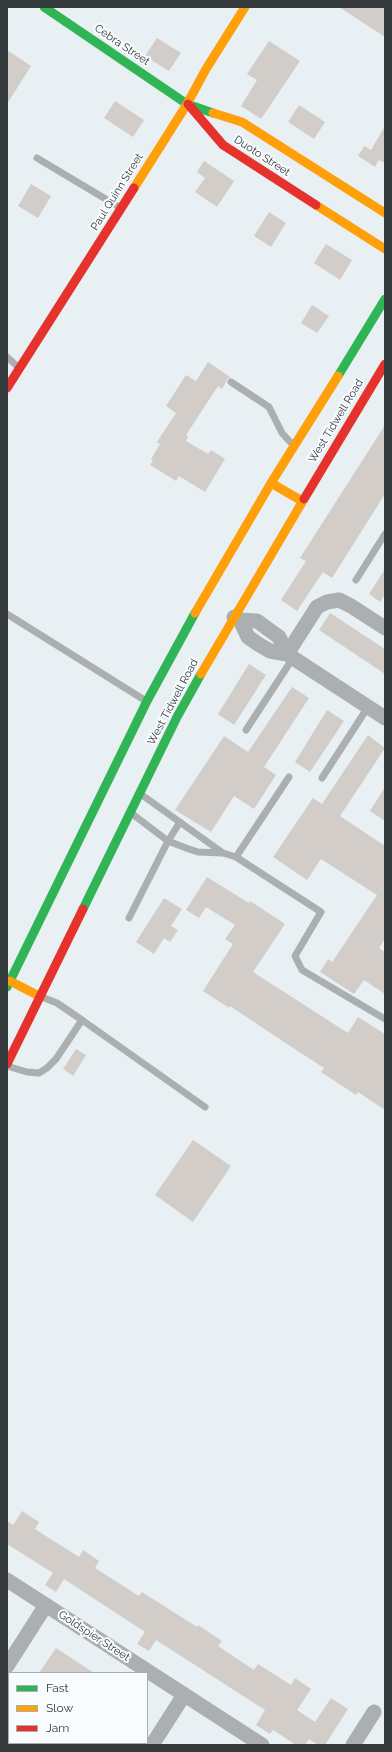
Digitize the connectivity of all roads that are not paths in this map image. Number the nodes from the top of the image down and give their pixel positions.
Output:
1 (44, 7) edge
2 (245, 7) edge
3 (187, 104) junction
4 (37, 158) dead end
5 (121, 208) junction
6 (385, 213) edge
7 (385, 249) edge
8 (385, 299) edge
9 (7, 357) edge
10 (385, 364) edge
11 (19, 369) junction
12 (232, 382) dead end
13 (7, 388) edge
14 (294, 447) junction
15 (271, 483) junction
16 (302, 501) junction
17 (385, 534) edge
18 (356, 580) dead end
19 (7, 614) edge
20 (237, 619) junction
21 (385, 628) edge
22 (290, 656) junction
23 (147, 701) junction
24 (368, 707) junction
25 (385, 718) edge
26 (246, 730) dead end
27 (289, 777) dead end
28 (322, 778) dead end
29 (140, 794) junction
30 (131, 813) junction
31 (180, 822) junction
32 (168, 840) junction
33 (222, 853) junction
34 (236, 857) junction
35 (129, 918) dead end
36 (8, 984) edge
37 (41, 997) junction
38 (385, 1019) edge
39 (82, 1020) junction
40 (7, 1065) edge
41 (205, 1107) dead end
42 (7, 1580) edge
43 (46, 1605) junction
44 (7, 1666) edge
45 (184, 1695) junction
46 (374, 1712) dead end
47 (152, 1745) edge
48 (262, 1745) edge
49 (353, 1745) edge

1 - 3 main road, Cebra Street
2 - 3 main road, Paul Quinn Street
3 - 5 main road, Paul Quinn Street
3 - 6 main road, Duoto Street
3 - 7 main road, Duoto Street
4 - 5 lane
5 - 11 main road, Paul Quinn Street
8 - 14 main road, West Tidwell Road
9 - 11 lane
10 - 16 main road, West Tidwell Road
11 - 13 main road, Paul Quinn Street
12 - 14 lane
14 - 15 main road, West Tidwell Road
15 - 16 main road
15 - 23 main road, West Tidwell Road
16 - 20 main road, West Tidwell Road
17 - 18 lane
19 - 23 lane
20 - 22 street
20 - 29 main road, West Tidwell Road
21 - 22 street
22 - 24 street
22 - 26 lane
23 - 36 main road, West Tidwell Road
24 - 25 street
24 - 28 lane
27 - 34 lane
29 - 30 main road, West Tidwell Road
29 - 31 lane
30 - 32 lane
30 - 37 main road, West Tidwell Road
31 - 32 lane
31 - 33 lane
32 - 33 lane
32 - 35 lane
33 - 34 lane
34 - 38 lane
36 - 37 main road
37 - 39 lane
37 - 40 main road, West Tidwell Road
39 - 40 lane
39 - 41 lane
42 - 43 street, Goldspier Street
43 - 44 street
43 - 45 street, Goldspier Street
45 - 47 street
45 - 48 street, Goldspier Street
46 - 49 street

